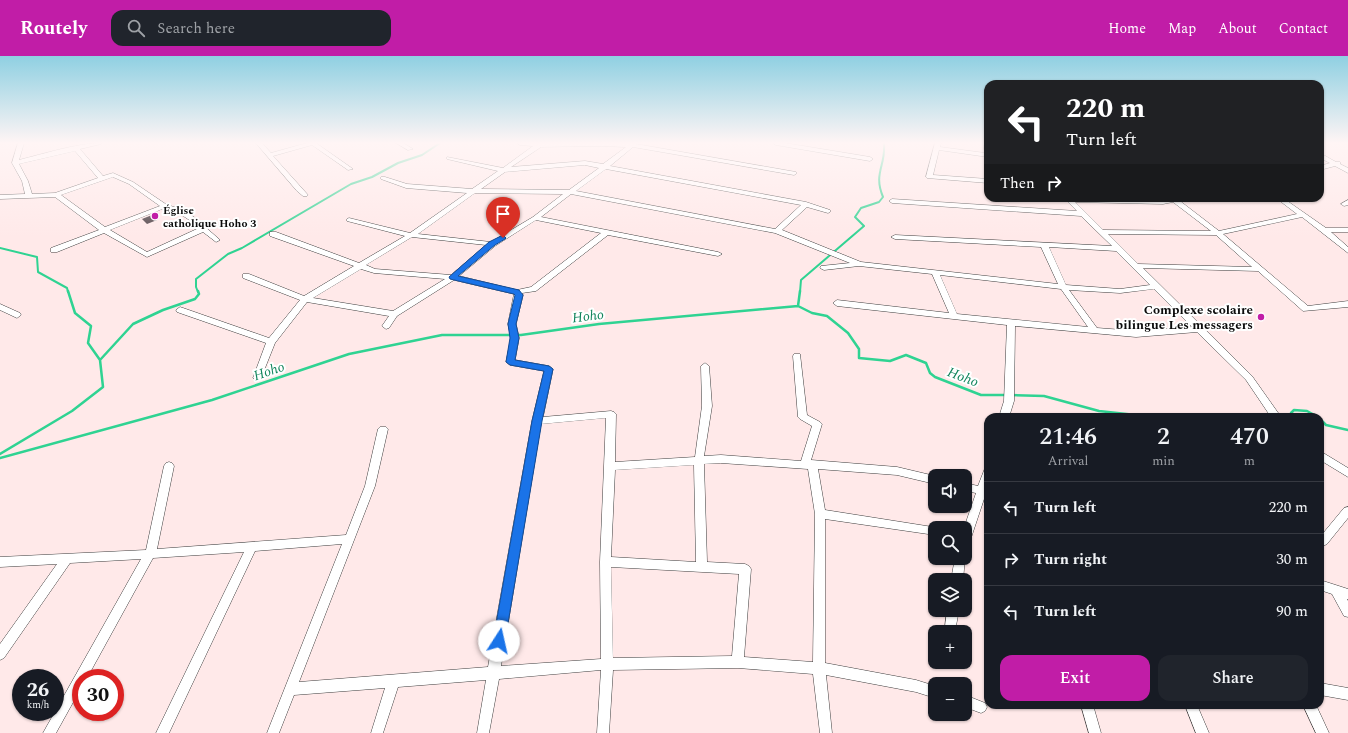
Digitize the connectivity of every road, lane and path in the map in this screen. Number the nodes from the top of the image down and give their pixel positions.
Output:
1 (21, 175) edge
2 (98, 175) edge
3 (286, 175) edge
4 (497, 175) edge
5 (595, 175) edge
6 (641, 175) edge
7 (930, 175) edge
8 (101, 178) junction
9 (383, 178) dead end
10 (984, 181) edge
11 (473, 191) junction
12 (570, 192) junction
13 (56, 195) junction
14 (305, 195) dead end
15 (29, 196) junction
16 (0, 197) edge
17 (892, 201) dead end
18 (1072, 202) edge
19 (1177, 202) edge
20 (1285, 202) edge
21 (806, 204) junction
22 (164, 206) junction
23 (828, 211) dead end
24 (1084, 214) junction
25 (1303, 215) junction
26 (535, 218) junction
27 (349, 220) dead end
28 (204, 229) junction
29 (104, 230) junction
30 (1324, 230) junction
31 (1348, 230) edge
32 (777, 231) junction
33 (607, 232) junction
34 (1103, 232) junction
35 (1218, 233) junction
36 (273, 234) dead end
37 (411, 235) junction
38 (895, 237) dead end
39 (216, 240) dead end
40 (492, 244) junction
41 (1044, 244) junction
42 (1120, 249) junction
43 (54, 250) dead end
44 (1348, 251) edge
45 (718, 254) dead end
46 (860, 264) junction
47 (360, 266) junction
48 (1138, 266) junction
49 (824, 268) dead end
50 (1258, 269) junction
51 (935, 273) junction
52 (246, 276) dead end
53 (453, 277) junction
54 (1157, 286) junction
55 (1063, 287) junction
56 (517, 292) junction
57 (305, 300) junction
58 (837, 303) dead end
59 (1348, 304) edge
60 (0, 307) edge
61 (180, 310) dead end
62 (394, 314) junction
63 (17, 315) dead end
64 (954, 316) junction
65 (1011, 323) junction
66 (386, 326) dead end
67 (1094, 329) junction
68 (1199, 329) junction
69 (271, 342) junction
70 (797, 356) dead end
71 (705, 366) dead end
72 (258, 378) dead end
73 (1005, 413) edge
74 (1273, 413) edge
75 (537, 421) junction
76 (383, 429) dead end
77 (1324, 457) edge
78 (699, 460) junction
79 (809, 464) junction
80 (169, 466) dead end
81 (610, 466) junction
82 (1348, 472) edge
83 (928, 478) edge
84 (972, 488) edge
85 (984, 491) edge
86 (984, 493) edge
87 (1348, 511) edge
88 (820, 514) junction
89 (972, 522) edge
90 (928, 530) edge
91 (349, 539) junction
92 (1324, 540) edge
93 (252, 546) junction
94 (150, 554) junction
95 (67, 558) junction
96 (0, 562) edge
97 (605, 562) junction
98 (702, 567) junction
99 (1324, 586) edge
100 (1335, 589) junction
101 (1348, 594) edge
102 (1348, 612) edge
103 (0, 654) edge
104 (738, 662) junction
105 (607, 664) junction
106 (819, 668) junction
107 (493, 673) junction
108 (394, 680) junction
109 (290, 689) junction
110 (928, 690) edge
111 (1324, 690) edge
112 (1348, 694) edge
113 (972, 704) edge
114 (981, 707) dead end
115 (1088, 709) edge
116 (1193, 709) edge
117 (1311, 709) edge
118 (49, 733) edge
119 (162, 733) edge
120 (273, 733) edge
121 (377, 733) edge
122 (484, 733) edge
123 (603, 733) edge
124 (826, 733) edge
125 (1095, 733) edge
126 (1203, 733) edge
127 (1323, 733) edge

1 - 15 street
2 - 8 street
3 - 14 street
4 - 11 street
5 - 12 street
6 - 21 street
7 - 10 street
8 - 13 street
8 - 22 street
9 - 11 street
11 - 12 street
11 - 37 street
12 - 26 street
12 - 32 street
13 - 15 street
13 - 29 street
15 - 16 street
17 - 24 street
18 - 24 street
19 - 35 street
20 - 25 street
21 - 23 street
21 - 32 street
22 - 28 street
22 - 29 street
24 - 34 street
25 - 30 street
25 - 35 street
26 - 33 street
26 - 40 street
27 - 37 street
28 - 29 street
28 - 39 street
29 - 43 street
30 - 31 street
30 - 44 street
32 - 46 street
33 - 45 street
33 - 56 street
34 - 35 street
34 - 42 street
35 - 50 street
36 - 47 street
37 - 40 street
37 - 47 street
38 - 41 street
40 - 53 street
41 - 42 street
41 - 55 street
42 - 48 street
46 - 49 street
46 - 51 street
47 - 53 street
47 - 57 street
48 - 50 street
48 - 54 street
50 - 59 street
51 - 55 street
51 - 64 street
52 - 57 street
53 - 56 street
53 - 62 street
54 - 55 street
54 - 68 street
55 - 67 street
56 - 75 street
57 - 62 street
57 - 69 street
58 - 64 street
60 - 63 street
61 - 69 street
62 - 66 street
64 - 65 street
65 - 67 street
65 - 73 street
67 - 68 street
68 - 74 street
69 - 72 street
70 - 79 street
71 - 78 street
75 - 81 street
75 - 107 street
76 - 91 street
77 - 82 street
78 - 79 street
78 - 81 street
78 - 98 street
79 - 83 street
79 - 88 street
80 - 94 street
81 - 97 street
84 - 85 street
86 - 89 street
87 - 92 street
88 - 90 street
88 - 106 street
91 - 93 street
91 - 109 street
93 - 94 street
93 - 119 street
94 - 95 street
94 - 118 street
95 - 96 street
95 - 103 street
97 - 98 street
97 - 105 street
98 - 104 street
99 - 100 street
100 - 101 street
100 - 102 street
104 - 105 street
104 - 106 street
105 - 107 street
105 - 123 street
106 - 110 street
106 - 124 street
107 - 108 street
107 - 122 street
108 - 109 street
108 - 121 street
109 - 120 street
111 - 112 street
113 - 114 street
115 - 125 street
116 - 126 street
117 - 127 street

